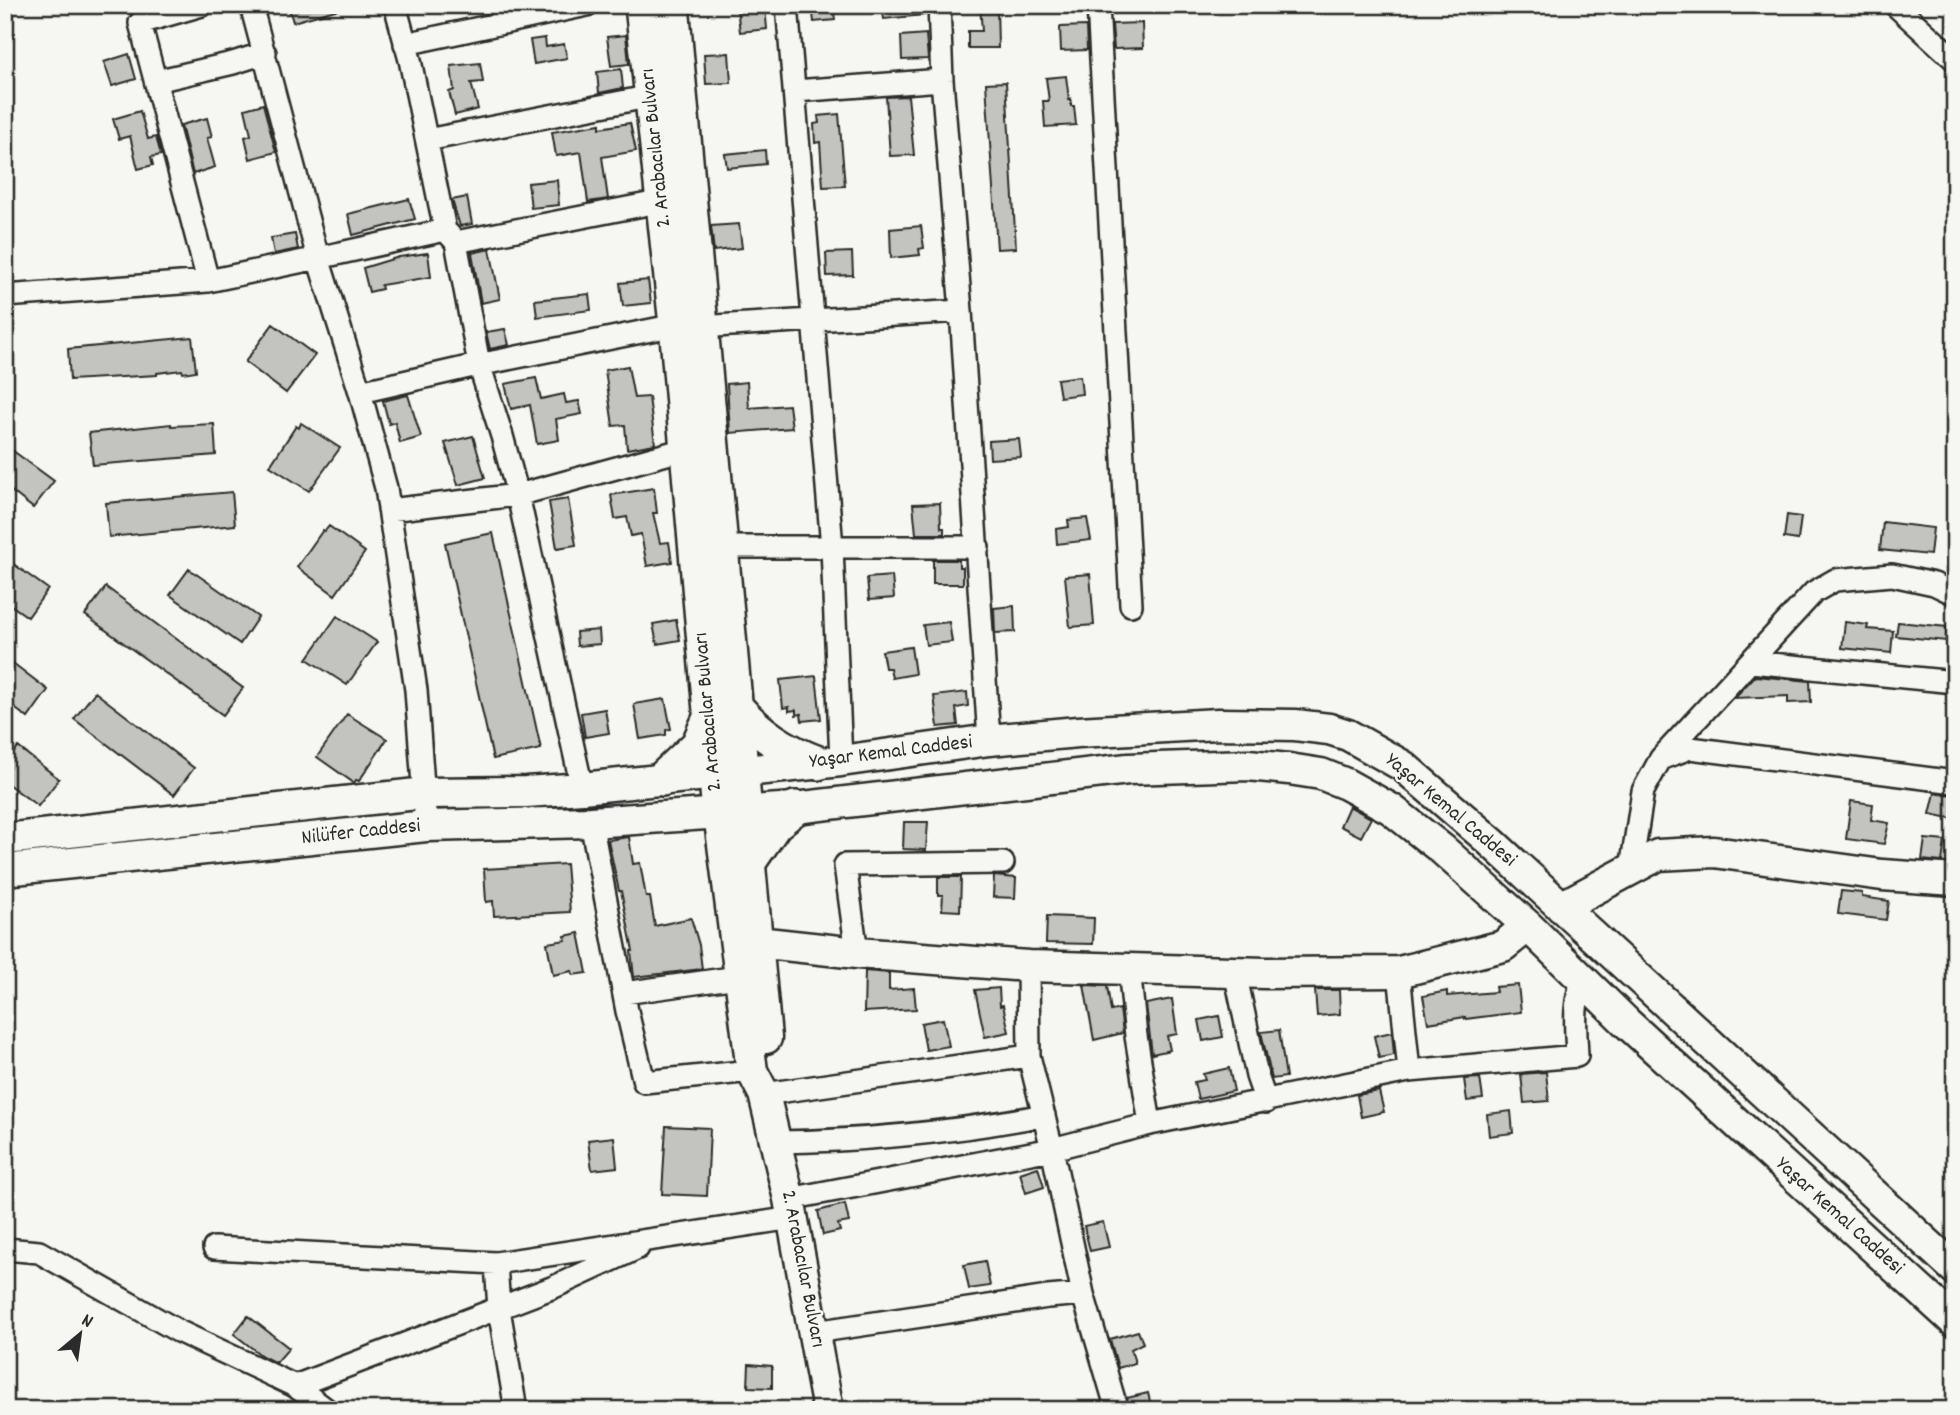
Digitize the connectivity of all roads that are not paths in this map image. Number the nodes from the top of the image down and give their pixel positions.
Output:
1 (202, 5) edge
2 (251, 5) edge
3 (395, 5) edge
4 (587, 5) edge
5 (642, 5) edge
6 (672, 5) edge
7 (787, 5) edge
8 (939, 5) edge
9 (1098, 5) edge
10 (1895, 5) edge
11 (405, 44) junction
12 (265, 52) junction
13 (1955, 60) edge
14 (942, 80) junction
15 (156, 81) junction
16 (794, 91) junction
17 (652, 96) junction
18 (427, 140) junction
19 (663, 201) junction
20 (451, 236) junction
21 (318, 258) junction
22 (208, 281) junction
23 (5, 296) edge
24 (961, 311) junction
25 (812, 321) junction
26 (687, 326) junction
27 (479, 365) junction
28 (360, 392) junction
29 (685, 449) junction
30 (518, 495) junction
31 (389, 510) junction
32 (727, 547) dead end
33 (832, 547) junction
34 (978, 547) junction
35 (1955, 594) edge
36 (1131, 605) dead end
37 (1751, 662) junction
38 (1955, 682) edge
39 (722, 712) junction
40 (989, 740) junction
41 (1661, 758) junction
42 (829, 762) junction
43 (728, 772) junction
44 (662, 779) junction
45 (1955, 782) edge
46 (582, 788) junction
47 (426, 793) junction
48 (795, 808) junction
49 (732, 813) junction
50 (668, 816) junction
51 (591, 822) junction
52 (426, 826) junction
53 (5, 839) edge
54 (737, 863) junction
55 (1003, 863) dead end
56 (1631, 869) junction
57 (5, 870) edge
58 (1955, 880) edge
59 (1561, 907) junction
60 (1528, 926) junction
61 (757, 942) junction
62 (857, 953) junction
63 (1028, 966) junction
64 (1129, 968) junction
65 (1235, 971) junction
66 (1399, 972) junction
67 (738, 977) junction
68 (1584, 978) junction
69 (624, 993) junction
70 (1029, 1056) junction
71 (1409, 1071) junction
72 (758, 1083) junction
73 (1266, 1102) junction
74 (1044, 1115) junction
75 (1150, 1124) junction
76 (775, 1142) junction
77 (1052, 1149) junction
78 (790, 1209) junction
79 (659, 1238) junction
80 (214, 1248) dead end
81 (5, 1249) edge
82 (496, 1263) junction
83 (1955, 1269) edge
84 (1083, 1294) junction
85 (499, 1308) junction
86 (1955, 1322) edge
87 (815, 1332) junction
88 (295, 1387) junction
89 (327, 1410) edge
90 (516, 1410) edge
91 (828, 1410) edge
92 (1117, 1410) edge

1 - 15 street
2 - 12 street
3 - 11 street
4 - 11 street
5 - 17 main road, 2. Arabacılar Bulvarı
6 - 26 main road
7 - 16 street
8 - 14 street
9 - 36 street
10 - 13 street
11 - 18 street
12 - 15 street
12 - 21 street
14 - 16 street
14 - 24 street
15 - 22 street
16 - 25 street
17 - 18 street
17 - 19 main road, 2. Arabacılar Bulvarı
18 - 20 street
19 - 20 street
19 - 26 main road, 2. Arabacılar Bulvarı
20 - 21 street
20 - 27 street
21 - 22 street
21 - 28 street
22 - 23 street
24 - 25 street
24 - 34 street
25 - 26 street
25 - 33 street
26 - 27 street
26 - 29 main road, 2. Arabacılar Bulvarı
26 - 39 main road
27 - 28 street
27 - 30 street
28 - 31 street
29 - 30 street
29 - 39 main road, 2. Arabacılar Bulvarı
30 - 31 street
30 - 46 street
31 - 47 street
32 - 33 street
33 - 34 street
33 - 42 street
34 - 40 street
35 - 37 street
37 - 38 street
37 - 41 street
39 - 42 main road
39 - 43 main road
39 - 44 main road
40 - 42 street, Yaşar Kemal Caddesi
40 - 59 street, Yaşar Kemal Caddesi
41 - 45 street
41 - 56 street
42 - 43 street, Yaşar Kemal Caddesi
43 - 44 street, Yaşar Kemal Caddesi
43 - 49 main road
44 - 46 street, Yaşar Kemal Caddesi
46 - 47 street, Yaşar Kemal Caddesi
47 - 52 street
47 - 53 street, Yaşar Kemal Caddesi
48 - 49 street, Yaşar Kemal Caddesi
48 - 54 main road
48 - 60 street, Yaşar Kemal Caddesi
49 - 50 street, Nilüfer Caddesi
49 - 54 street
50 - 51 street, Nilüfer Caddesi
50 - 54 street
51 - 52 street, Nilüfer Caddesi
51 - 69 street
52 - 57 street, Nilüfer Caddesi
54 - 61 street
54 - 67 street, 2. Arabacılar Bulvarı
55 - 62 street
56 - 58 street
56 - 59 street
59 - 83 street, Yaşar Kemal Caddesi
60 - 66 street
60 - 68 street, Yaşar Kemal Caddesi
61 - 62 street
61 - 72 street
62 - 63 street
63 - 64 street
63 - 70 street
64 - 65 street
64 - 75 street
65 - 66 street
65 - 73 street
66 - 71 street
67 - 69 street
67 - 72 street, 2. Arabacılar Bulvarı
68 - 71 street
68 - 86 street, Yaşar Kemal Caddesi
69 - 72 street
70 - 72 street
70 - 74 street
71 - 73 street
72 - 76 street, 2. Arabacılar Bulvarı
73 - 75 street
74 - 76 street
74 - 77 street
75 - 77 street
76 - 78 street, 2. Arabacılar Bulvarı
77 - 78 street
77 - 84 street
78 - 79 street
78 - 87 street, 2. Arabacılar Bulvarı
79 - 82 street
79 - 85 street
80 - 82 street
81 - 88 street
82 - 85 street
84 - 87 street
84 - 92 street
85 - 88 street
85 - 90 street
87 - 91 street, 2. Arabacılar Bulvarı
88 - 89 street

